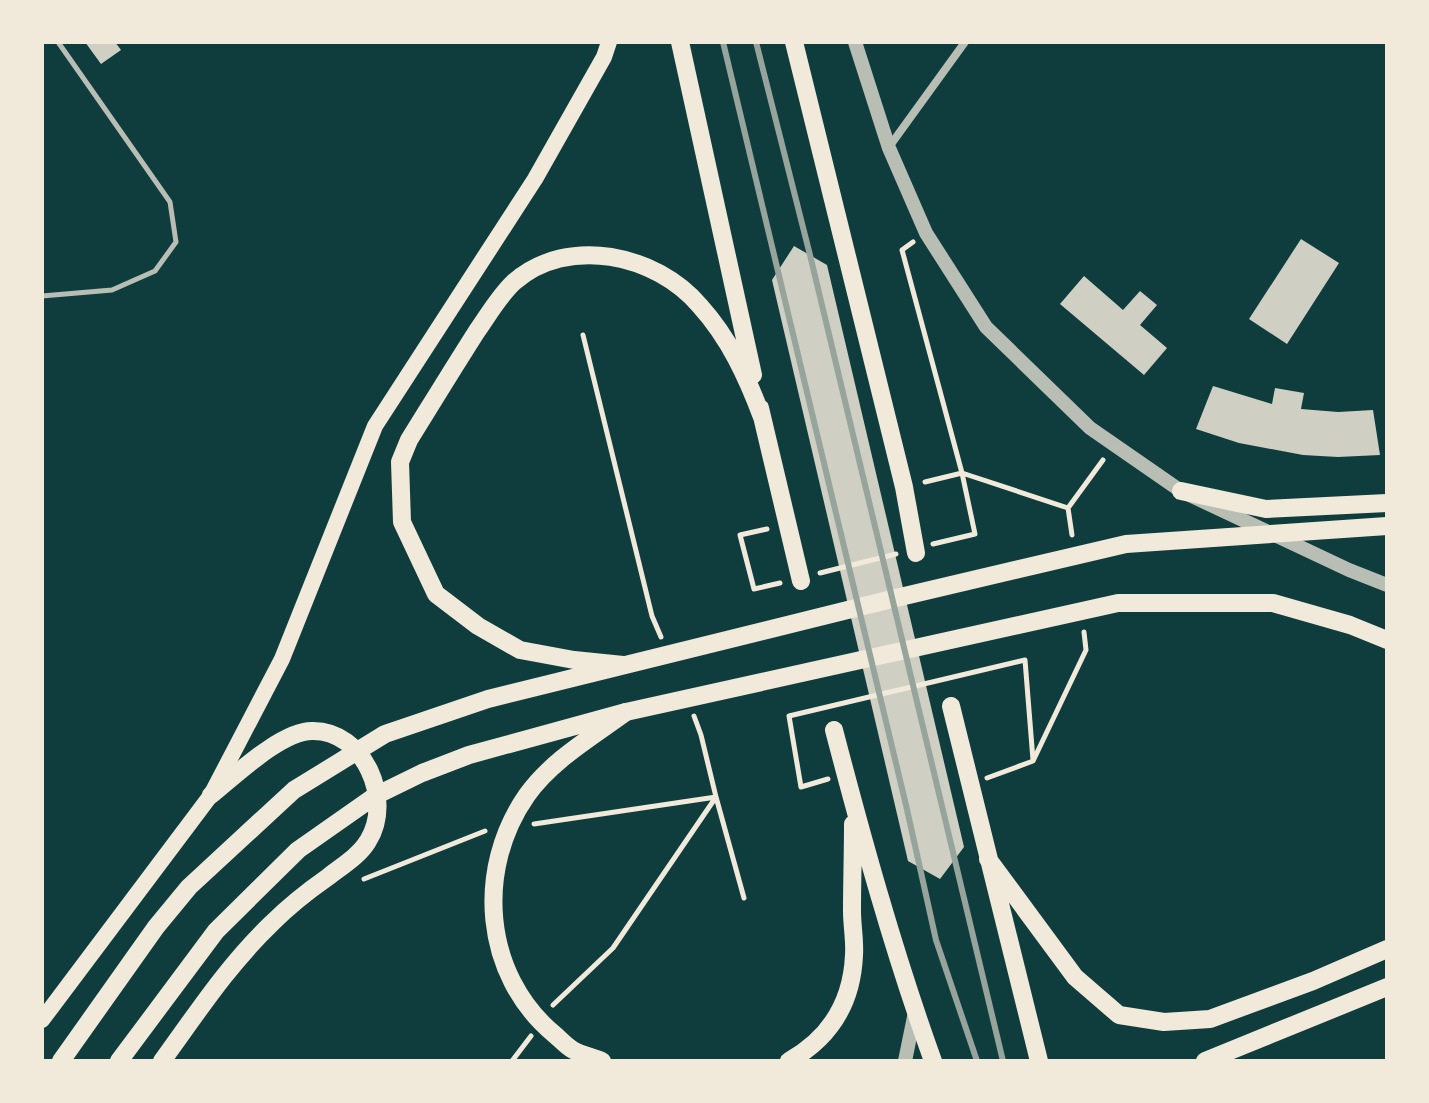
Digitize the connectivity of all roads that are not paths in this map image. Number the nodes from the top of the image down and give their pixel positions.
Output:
1 (58, 42) edge
2 (609, 42) edge
3 (680, 42) edge
4 (794, 42) edge
5 (855, 42) edge
6 (965, 42) edge
7 (889, 148) junction
8 (42, 296) edge
9 (762, 417) junction
10 (1181, 491) junction
11 (1387, 503) edge
12 (1387, 526) edge
13 (916, 550) road end
14 (799, 579) road end
15 (1387, 585) edge
16 (1387, 640) edge
17 (623, 665) junction
18 (951, 706) dead end
19 (626, 712) junction
20 (834, 730) dead end
21 (211, 795) junction
22 (853, 805) junction
23 (988, 859) junction
24 (1387, 949) edge
25 (1387, 987) edge
26 (915, 1011) junction
27 (42, 1020) edge
28 (61, 1061) edge
29 (119, 1061) edge
30 (162, 1061) edge
31 (602, 1061) edge
32 (789, 1061) edge
33 (905, 1061) edge
34 (933, 1061) edge
35 (1039, 1061) edge
36 (1205, 1061) edge

1 - 8 lane
2 - 21 main road
3 - 9 main road
4 - 13 main road
5 - 7 street
6 - 7 street
7 - 10 street
9 - 14 main road
9 - 17 main road
10 - 11 main road
10 - 15 street
12 - 17 main road
16 - 19 main road
17 - 28 main road
18 - 23 main road
19 - 29 main road
19 - 31 main road
20 - 22 main road
21 - 27 main road
21 - 30 main road
22 - 26 main road
22 - 32 main road
23 - 24 main road
23 - 35 main road
25 - 36 main road
26 - 33 street
26 - 34 main road

